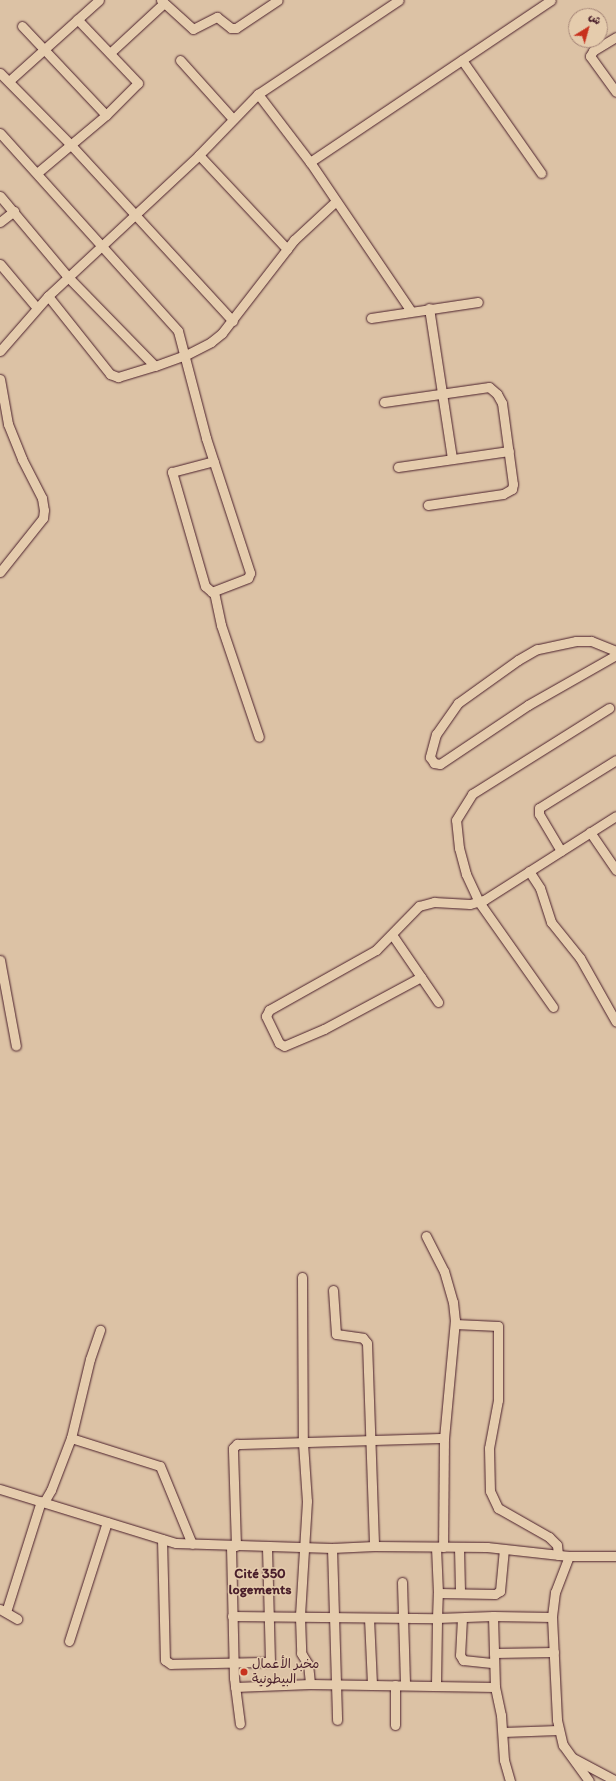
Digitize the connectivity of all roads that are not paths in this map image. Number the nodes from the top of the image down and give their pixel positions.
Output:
1 (99, 0) edge
2 (278, 0) edge
3 (399, 0) edge
4 (551, 0) edge
5 (162, 2) edge
6 (77, 19) junction
7 (22, 26) dead end
8 (616, 37) edge
9 (43, 49) junction
10 (111, 52) junction
11 (180, 60) dead end
12 (462, 60) junction
13 (0, 73) edge
14 (9, 81) junction
15 (616, 92) edge
16 (258, 94) junction
17 (106, 115) junction
18 (233, 119) junction
19 (0, 133) edge
20 (71, 145) junction
21 (199, 155) junction
22 (310, 162) junction
23 (37, 173) junction
24 (541, 173) dead end
25 (0, 196) edge
26 (336, 201) junction
27 (14, 211) junction
28 (135, 216) junction
29 (0, 222) edge
30 (101, 245) junction
31 (287, 249) junction
32 (0, 264) edge
33 (68, 277) junction
34 (48, 296) junction
35 (478, 302) dead end
36 (37, 308) junction
37 (429, 308) junction
38 (411, 310) junction
39 (371, 318) dead end
40 (233, 321) junction
41 (0, 351) edge
42 (186, 355) junction
43 (155, 366) junction
44 (0, 379) edge
45 (442, 392) junction
46 (384, 402) dead end
47 (509, 450) junction
48 (452, 458) junction
49 (214, 461) junction
50 (398, 468) dead end
51 (428, 505) dead end
52 (0, 572) edge
53 (214, 592) junction
54 (616, 651) edge
55 (616, 654) edge
56 (609, 708) dead end
57 (259, 737) dead end
58 (616, 760) edge
59 (616, 816) edge
60 (590, 832) junction
61 (561, 851) junction
62 (616, 870) edge
63 (529, 871) junction
64 (479, 902) junction
65 (393, 936) junction
66 (0, 960) edge
67 (421, 977) junction
68 (438, 1002) dead end
69 (553, 1006) dead end
70 (616, 1022) edge
71 (16, 1046) dead end
72 (426, 1236) dead end
73 (302, 1277) dead end
74 (333, 1290) dead end
75 (455, 1324) junction
76 (100, 1330) dead end
77 (71, 1438) junction
78 (444, 1438) junction
79 (370, 1439) junction
80 (303, 1443) junction
81 (0, 1489) edge
82 (42, 1502) junction
83 (107, 1522) junction
84 (162, 1539) junction
85 (192, 1544) junction
86 (233, 1546) junction
87 (267, 1546) junction
88 (374, 1546) junction
89 (305, 1547) junction
90 (440, 1547) junction
91 (459, 1547) junction
92 (332, 1548) junction
93 (504, 1549) junction
94 (558, 1555) junction
95 (569, 1556) junction
96 (616, 1556) edge
97 (402, 1582) dead end
98 (460, 1592) junction
99 (438, 1593) junction
100 (3, 1611) edge
101 (232, 1616) junction
102 (269, 1616) junction
103 (493, 1616) junction
104 (300, 1617) junction
105 (552, 1617) junction
106 (370, 1618) junction
107 (437, 1618) junction
108 (462, 1618) junction
109 (17, 1619) dead end
110 (334, 1619) junction
111 (403, 1619) junction
112 (69, 1641) dead end
113 (554, 1652) junction
114 (494, 1653) junction
115 (234, 1663) junction
116 (494, 1663) junction
117 (310, 1684) junction
118 (338, 1685) junction
119 (372, 1685) junction
120 (395, 1685) junction
121 (405, 1685) junction
122 (436, 1685) junction
123 (235, 1687) junction
124 (495, 1687) junction
125 (337, 1720) dead end
126 (240, 1724) dead end
127 (395, 1724) dead end
128 (558, 1730) junction
129 (503, 1732) junction
130 (572, 1757) junction
131 (510, 1781) edge
132 (589, 1781) edge
133 (616, 1781) edge

1 - 6 street
2 - 5 street
3 - 16 street
4 - 12 street
5 - 10 street
6 - 9 street
6 - 10 street
7 - 9 street
8 - 15 street
9 - 14 street
9 - 17 street
10 - 17 street
11 - 18 street
12 - 22 street
12 - 24 street
13 - 14 street
14 - 20 street
16 - 18 street
16 - 22 street
17 - 20 street
18 - 21 street
19 - 23 street
20 - 23 street
20 - 28 street
21 - 28 street
21 - 31 street
22 - 26 street
23 - 30 street
25 - 27 street
26 - 31 street
26 - 38 street
27 - 29 street
27 - 33 street
28 - 30 street
28 - 40 street
30 - 33 street
30 - 42 street
31 - 40 street
32 - 36 street
33 - 34 street
33 - 43 street
34 - 36 street
34 - 43 street
35 - 37 street
36 - 41 street
37 - 38 street
37 - 45 street
38 - 39 street
40 - 42 street
42 - 43 street
42 - 49 street
44 - 52 street
45 - 46 street
45 - 47 street
45 - 48 street
47 - 48 street
47 - 51 street
48 - 50 street
49 - 53 street
49 - 53 street
53 - 57 street
54 - 55 street
56 - 64 street
58 - 61 street
59 - 60 street
60 - 61 street
60 - 62 street
61 - 63 street
63 - 64 street
63 - 70 street
64 - 65 street
64 - 69 street
65 - 67 street
65 - 67 street
66 - 71 street
67 - 68 street
72 - 75 street
73 - 80 street
74 - 79 street
75 - 78 street
75 - 94 street
76 - 77 street
77 - 82 street
77 - 85 street
78 - 79 street
78 - 90 street
79 - 80 street
79 - 88 street
80 - 86 street
80 - 89 street
81 - 82 street
82 - 83 street
82 - 100 street
83 - 84 street
83 - 112 street
84 - 85 street
84 - 115 street
85 - 86 street
86 - 87 street
86 - 101 street
87 - 89 street
87 - 102 street
88 - 90 street
88 - 92 street
89 - 92 street
89 - 104 street
90 - 91 street
90 - 99 street
91 - 93 street
91 - 98 street
92 - 110 street
93 - 94 street
93 - 98 street
94 - 95 street
95 - 96 street
95 - 105 street
97 - 111 street
98 - 99 street
99 - 107 street
100 - 109 street
101 - 102 street
101 - 115 street
102 - 104 street
102 - 115 street
103 - 105 street
103 - 108 street
103 - 114 street
104 - 110 street
104 - 117 street
105 - 113 street
106 - 110 street
106 - 111 street
106 - 119 street
107 - 108 street
107 - 111 street
107 - 122 street
108 - 116 street
110 - 118 street
111 - 121 street
113 - 114 street
113 - 128 street
114 - 116 street
115 - 123 street
116 - 124 street
117 - 118 street
117 - 123 street
118 - 119 street
118 - 125 street
119 - 120 street
120 - 121 street
120 - 127 street
121 - 122 street
122 - 124 street
123 - 126 street
124 - 129 street
128 - 129 street
128 - 130 street
129 - 131 street
130 - 132 street
130 - 133 street

